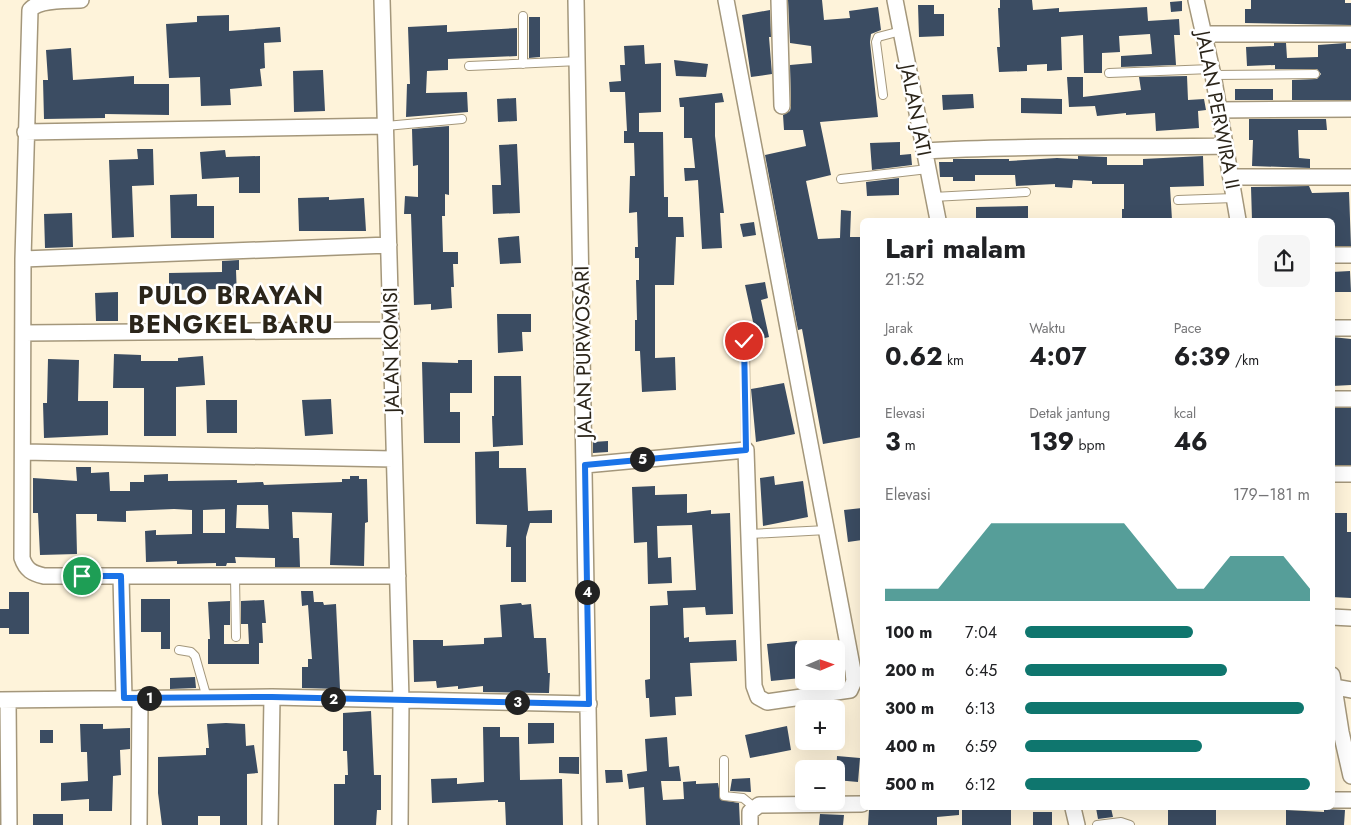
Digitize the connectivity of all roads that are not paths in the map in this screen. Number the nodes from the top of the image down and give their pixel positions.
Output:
1 (81, 0) edge
2 (382, 0) edge
3 (577, 0) edge
4 (726, 0) edge
5 (779, 0) edge
6 (895, 0) edge
7 (1196, 0) edge
8 (523, 16) dead end
9 (902, 31) junction
10 (1204, 34) junction
11 (1351, 34) edge
12 (579, 61) junction
13 (523, 64) junction
14 (469, 66) dead end
15 (1109, 72) dead end
16 (1212, 72) junction
17 (1315, 74) dead end
18 (883, 95) dead end
19 (782, 106) dead end
20 (1351, 108) edge
21 (1218, 110) junction
22 (462, 119) dead end
23 (386, 126) junction
24 (25, 132) junction
25 (1225, 146) junction
26 (924, 151) junction
27 (928, 169) junction
28 (1351, 177) edge
29 (1231, 178) junction
30 (842, 179) dead end
31 (1026, 192) dead end
32 (933, 197) junction
33 (1234, 198) junction
34 (1178, 200) dead end
35 (938, 218) edge
36 (1238, 218) edge
37 (389, 245) junction
38 (1335, 255) edge
39 (1351, 255) edge
40 (23, 259) junction
41 (1335, 328) edge
42 (1351, 328) edge
43 (392, 330) junction
44 (24, 333) junction
45 (744, 341) dead end
46 (1335, 399) edge
47 (1351, 399) edge
48 (746, 450) junction
49 (23, 452) junction
50 (393, 459) junction
51 (585, 465) junction
52 (1335, 474) edge
53 (1351, 474) edge
54 (827, 530) junction
55 (750, 534) junction
56 (121, 576) junction
57 (235, 576) junction
58 (398, 576) junction
59 (1335, 617) edge
60 (1351, 618) edge
61 (236, 636) dead end
62 (179, 650) dead end
63 (1335, 686) edge
64 (1335, 690) edge
65 (1351, 690) edge
66 (272, 697) junction
67 (124, 698) junction
68 (140, 698) junction
69 (208, 698) junction
70 (4, 700) edge
71 (401, 700) junction
72 (589, 704) junction
73 (1346, 732) edge
74 (724, 760) dead end
75 (1351, 776) edge
76 (1335, 800) edge
77 (1351, 800) edge
78 (860, 804) edge
79 (754, 807) junction
80 (1073, 810) edge
81 (9, 825) edge
82 (139, 825) edge
83 (270, 825) edge
84 (400, 825) edge
85 (590, 825) edge
86 (750, 825) edge
87 (1077, 825) edge
88 (1097, 825) edge
89 (1130, 825) edge

1 - 24 street
2 - 23 street, JALAN KOMISI
3 - 12 street, JALAN PURWOSARI
4 - 54 street
5 - 19 street
6 - 9 street, JALAN JATI
7 - 10 street, JALAN PERWIRA II
8 - 13 lane
9 - 18 lane
9 - 26 street, JALAN JATI
10 - 11 street
10 - 16 street, JALAN PERWIRA II
12 - 13 lane
12 - 51 street, JALAN PURWOSARI
13 - 14 lane
15 - 16 lane
16 - 17 lane
16 - 21 street, JALAN PERWIRA II
20 - 21 street
21 - 25 street, JALAN PERWIRA II
22 - 23 lane
23 - 24 street
23 - 37 street, JALAN KOMISI
24 - 40 street
25 - 26 street
25 - 29 street, JALAN PERWIRA II
26 - 27 street, JALAN JATI
27 - 30 lane
27 - 32 street, JALAN JATI
28 - 29 street
29 - 33 street, JALAN PERWIRA II
31 - 32 lane
32 - 35 street, JALAN JATI
33 - 34 lane
33 - 36 street, JALAN PERWIRA II
37 - 40 street
37 - 43 street, JALAN KOMISI
38 - 39 street
40 - 44 street
41 - 42 street
43 - 44 street
43 - 50 street, JALAN KOMISI
44 - 49 street
45 - 48 lane
46 - 47 street
48 - 51 street
48 - 55 street
49 - 50 street
49 - 56 street
50 - 58 street, JALAN KOMISI
51 - 72 street, JALAN PURWOSARI
52 - 53 street
54 - 55 lane
54 - 55 street
56 - 57 street
56 - 67 street
57 - 58 street
57 - 61 lane
58 - 71 street, JALAN KOMISI
59 - 60 street
62 - 69 lane
63 - 65 street
64 - 73 street
66 - 69 street
66 - 71 street
66 - 83 street
67 - 68 street
67 - 70 street
68 - 69 street
68 - 82 street
70 - 81 street
71 - 72 street
71 - 84 street, JALAN KOMISI
72 - 85 street, JALAN PURWOSARI
73 - 75 street
74 - 79 lane
76 - 77 street
78 - 79 street
79 - 86 street
80 - 87 street
88 - 89 lane

